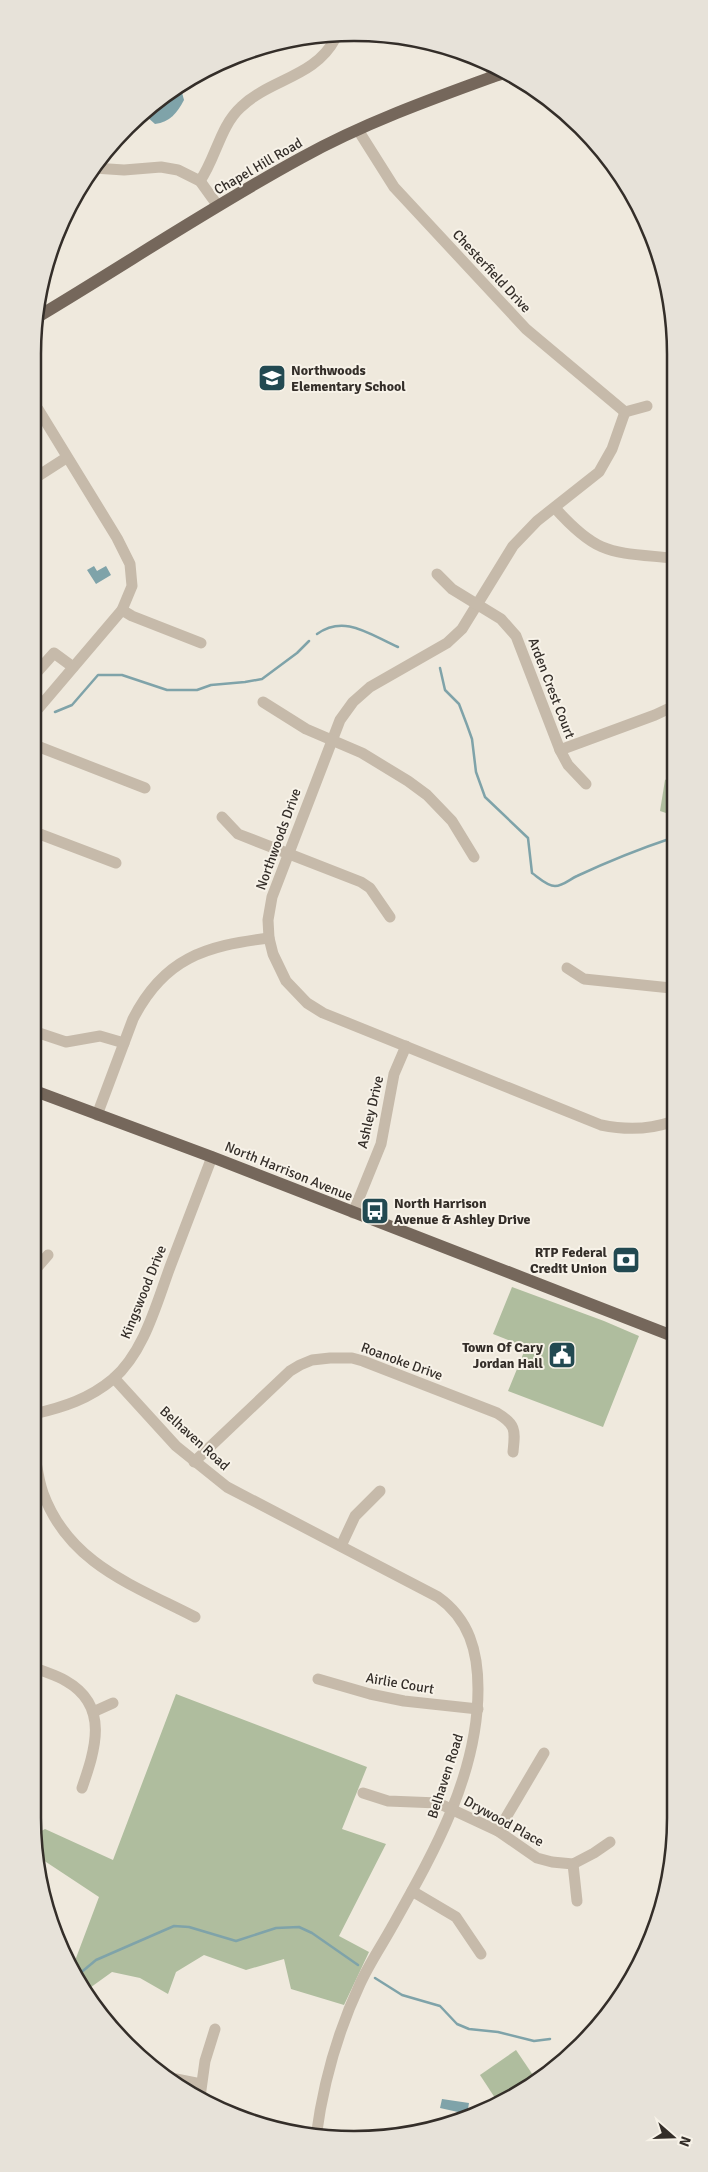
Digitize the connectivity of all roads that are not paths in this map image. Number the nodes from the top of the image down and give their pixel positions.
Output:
1 (333, 42) edge
2 (490, 73) edge
3 (358, 130) junction
4 (103, 169) edge
5 (200, 181) junction
6 (218, 206) junction
7 (44, 313) edge
8 (647, 406) dead end
9 (624, 412) junction
10 (41, 414) edge
11 (66, 458) junction
12 (41, 474) edge
13 (555, 508) junction
14 (667, 558) edge
15 (437, 574) dead end
16 (478, 606) junction
17 (122, 610) junction
18 (201, 643) dead end
19 (73, 667) junction
20 (41, 668) edge
21 (262, 702) dead end
22 (41, 705) edge
23 (667, 709) edge
24 (331, 740) junction
25 (41, 748) edge
26 (560, 750) junction
27 (586, 784) dead end
28 (145, 788) dead end
29 (222, 817) dead end
30 (41, 835) edge
31 (289, 854) junction
32 (474, 857) dead end
33 (116, 863) dead end
34 (390, 917) dead end
35 (269, 938) junction
36 (567, 968) dead end
37 (667, 988) edge
38 (41, 1034) edge
39 (124, 1043) junction
40 (406, 1046) junction
41 (41, 1093) edge
42 (97, 1115) junction
43 (667, 1123) edge
44 (212, 1157) junction
45 (353, 1213) junction
46 (48, 1255) dead end
47 (41, 1263) edge
48 (667, 1334) edge
49 (114, 1378) junction
50 (41, 1412) edge
51 (513, 1452) dead end
52 (194, 1462) junction
53 (41, 1481) edge
54 (380, 1491) dead end
55 (341, 1546) junction
56 (195, 1617) dead end
57 (41, 1671) edge
58 (318, 1679) dead end
59 (113, 1703) dead end
60 (478, 1708) junction
61 (93, 1712) junction
62 (544, 1753) dead end
63 (82, 1788) dead end
64 (363, 1793) dead end
65 (452, 1808) junction
66 (498, 1831) junction
67 (610, 1842) dead end
68 (573, 1864) junction
69 (412, 1891) junction
70 (577, 1901) dead end
71 (481, 1954) dead end
72 (215, 2029) dead end
73 (184, 2081) edge
74 (202, 2084) junction
75 (201, 2091) edge
76 (317, 2128) edge

1 - 5 street
2 - 3 main road, Chapel Hill Road
3 - 6 main road, Chapel Hill Road
3 - 9 street, Chesterfield Drive
4 - 5 street
5 - 6 street
6 - 7 main road, Chapel Hill Road
8 - 9 street
9 - 13 street, Northwoods Drive
10 - 11 street
11 - 12 street
11 - 17 street
13 - 14 street
13 - 16 street, Northwoods Drive
15 - 16 street, Arden Crest Court
16 - 24 street, Northwoods Drive
16 - 26 street, Arden Crest Court
17 - 18 street
17 - 19 street
19 - 20 street
19 - 22 street
21 - 24 street
23 - 26 street
24 - 31 street, Northwoods Drive
24 - 32 street
25 - 28 street
26 - 27 street, Arden Crest Court
29 - 31 street
30 - 33 street
31 - 34 street
31 - 35 street, Northwoods Drive
35 - 39 street
35 - 40 street, Northwoods Drive
36 - 37 street
38 - 39 street
39 - 42 street
40 - 43 street, Northwoods Drive
40 - 45 street, Ashley Drive
41 - 42 main road, North Harrison Avenue
42 - 44 main road, North Harrison Avenue
44 - 45 main road, North Harrison Avenue
44 - 49 street, Kingswood Drive
45 - 48 main road, North Harrison Avenue
46 - 47 street
49 - 50 street, Kingswood Drive
49 - 52 street, Belhaven Road
51 - 52 street, Roanoke Drive
52 - 55 street, Belhaven Road
53 - 56 street
54 - 55 street
55 - 60 street, Belhaven Road
57 - 61 street
58 - 60 street, Airlie Court
59 - 61 street
60 - 65 street, Belhaven Road
61 - 63 street
62 - 66 street
64 - 65 street, Drywood Place
65 - 66 street, Drywood Place
65 - 69 street, Belhaven Road
66 - 68 street, Drywood Place
67 - 68 street
68 - 70 street
69 - 71 street
69 - 76 street, Belhaven Road
72 - 74 street
73 - 74 street
74 - 75 street

